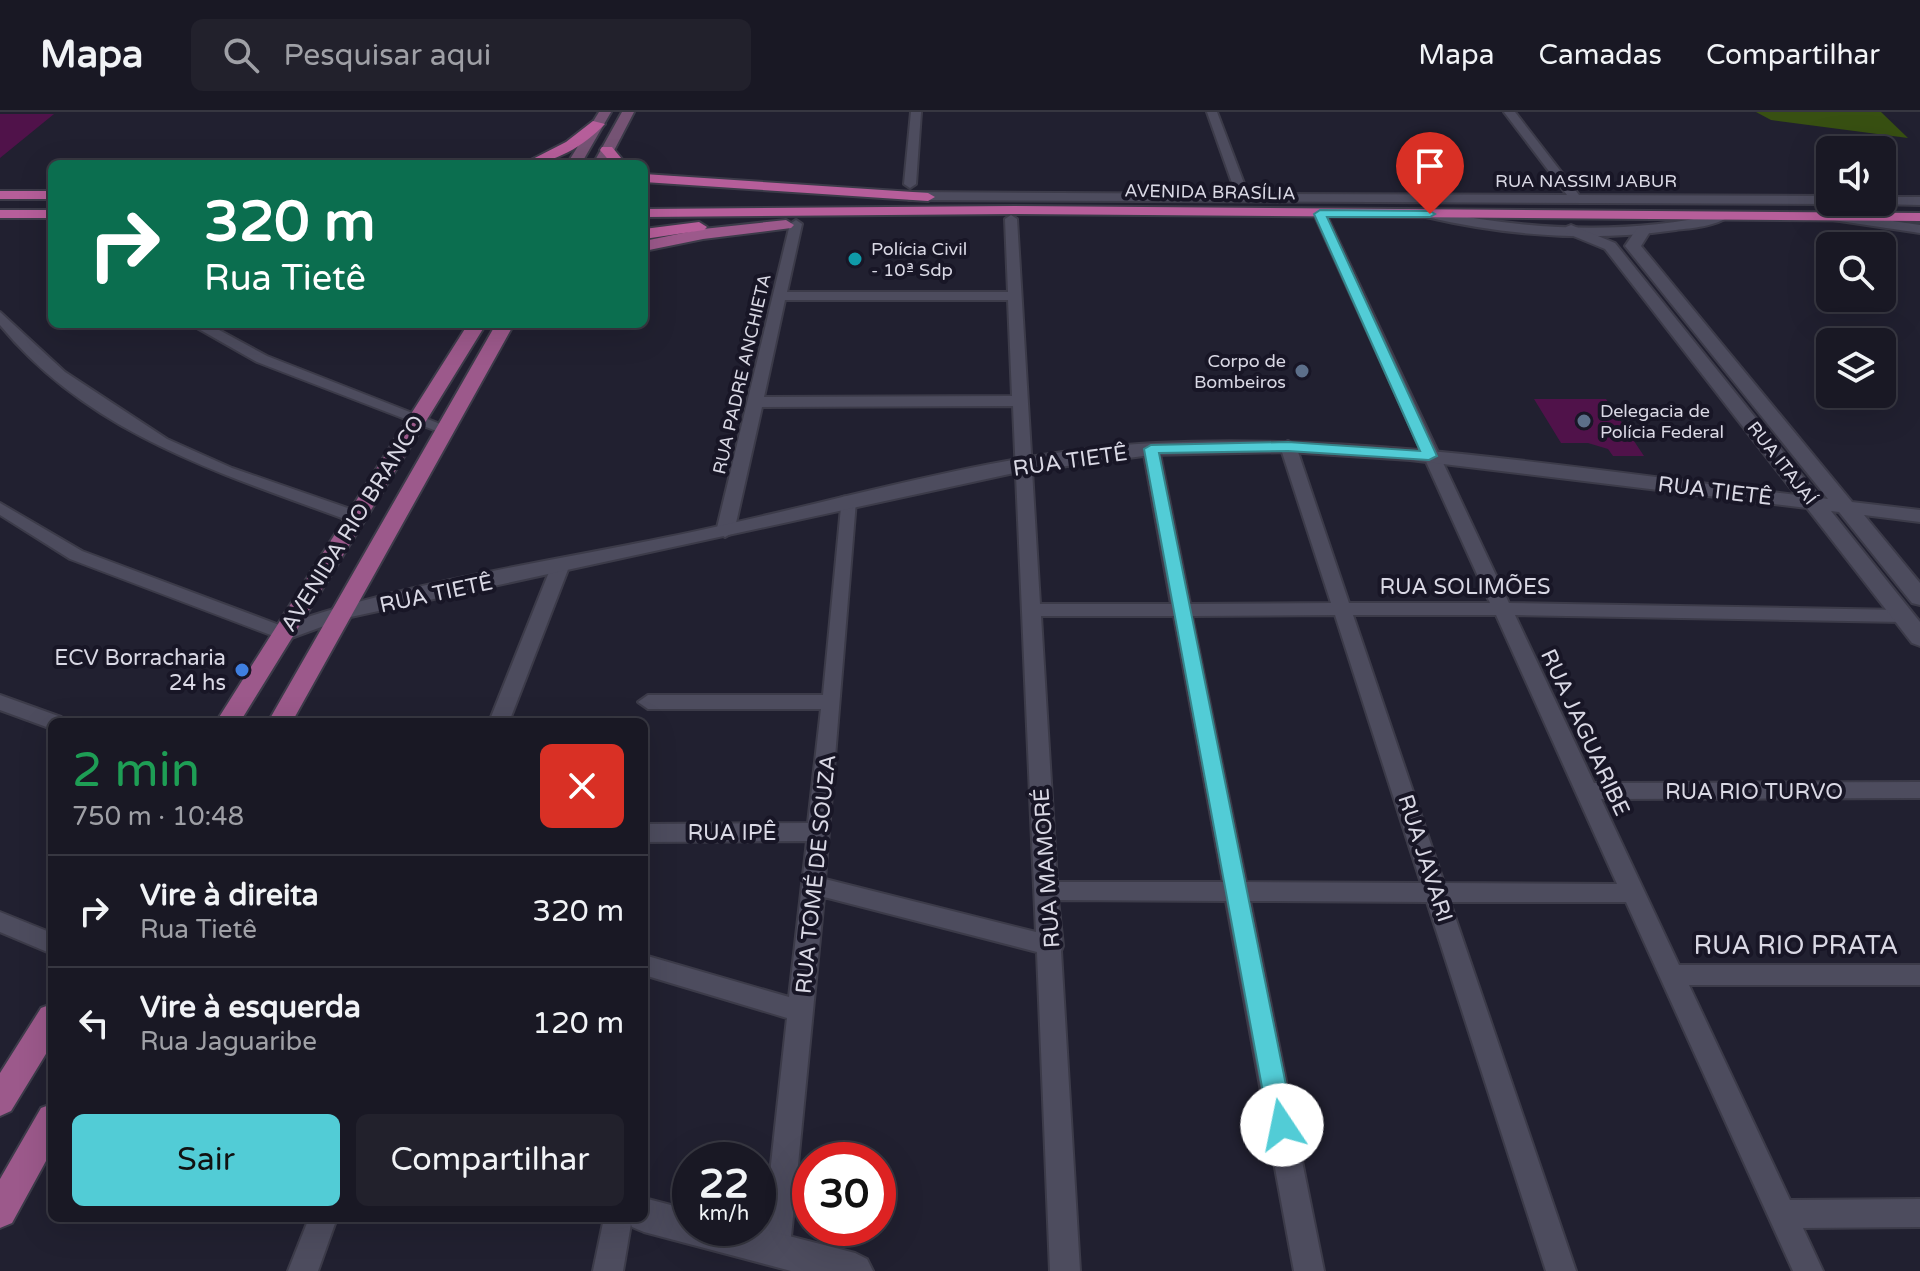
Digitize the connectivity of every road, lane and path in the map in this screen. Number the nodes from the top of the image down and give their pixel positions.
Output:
1 (628, 112) edge
2 (916, 112) edge
3 (1212, 112) edge
4 (1509, 112) edge
5 (602, 118) edge
6 (607, 150) junction
7 (539, 160) edge
8 (576, 160) edge
9 (602, 160) edge
10 (616, 160) edge
11 (648, 180) edge
12 (909, 190) junction
13 (0, 195) edge
14 (48, 195) edge
15 (1243, 197) junction
16 (1576, 199) junction
17 (1816, 200) edge
18 (1896, 202) edge
19 (1896, 204) edge
20 (648, 205) edge
21 (1920, 205) edge
22 (0, 206) edge
23 (48, 206) edge
24 (1009, 206) junction
25 (1520, 206) junction
26 (1221, 212) junction
27 (648, 213) edge
28 (0, 214) edge
29 (48, 214) edge
30 (1320, 214) junction
31 (1430, 214) junction
32 (1722, 217) junction
33 (1833, 217) junction
34 (1920, 217) edge
35 (791, 224) junction
36 (1920, 229) edge
37 (1571, 230) junction
38 (648, 233) edge
39 (1638, 238) junction
40 (648, 245) edge
41 (1610, 246) junction
42 (781, 296) junction
43 (1014, 296) junction
44 (0, 316) edge
45 (203, 328) edge
46 (474, 328) edge
47 (503, 328) edge
48 (1022, 401) junction
49 (756, 402) junction
50 (417, 420) junction
51 (445, 429) junction
52 (1288, 446) junction
53 (1151, 449) junction
54 (1429, 456) junction
55 (1025, 464) junction
56 (848, 501) junction
57 (1813, 502) junction
58 (1842, 506) junction
59 (0, 508) edge
60 (1920, 516) edge
61 (356, 517) junction
62 (725, 532) junction
63 (560, 567) junction
64 (1920, 598) edge
65 (1183, 608) junction
66 (1502, 609) junction
67 (1029, 610) junction
68 (1343, 611) junction
69 (341, 612) junction
70 (1902, 616) junction
71 (283, 633) junction
72 (1920, 638) edge
73 (0, 702) edge
74 (648, 702) dead end
75 (832, 702) junction
76 (230, 718) edge
77 (282, 718) edge
78 (501, 718) edge
79 (48, 720) edge
80 (1920, 790) edge
81 (1588, 791) junction
82 (819, 832) junction
83 (648, 833) edge
84 (814, 885) junction
85 (1047, 891) junction
86 (1237, 891) junction
87 (1438, 893) junction
88 (1635, 893) junction
89 (0, 922) edge
90 (48, 942) edge
91 (1051, 946) junction
92 (648, 966) edge
93 (1672, 975) junction
94 (1920, 975) edge
95 (801, 1011) junction
96 (48, 1023) edge
97 (0, 1101) edge
98 (48, 1126) edge
99 (0, 1211) edge
100 (1920, 1213) edge
101 (1782, 1214) junction
102 (648, 1216) edge
103 (321, 1222) edge
104 (617, 1222) edge
105 (672, 1222) edge
106 (772, 1246) edge
107 (776, 1247) junction
108 (303, 1271) edge
109 (608, 1271) edge
110 (855, 1271) edge
111 (1065, 1271) edge
112 (1309, 1271) edge
113 (1561, 1271) edge
114 (1808, 1271) edge

1 - 6 main road
2 - 12 street
3 - 15 street
4 - 16 street
5 - 7 highway
5 - 8 main road
6 - 9 main road
6 - 10 highway
11 - 12 highway
12 - 24 highway
13 - 14 highway
15 - 16 street, RUA NASSIM JABUR
15 - 24 street, RUA NASSIM JABUR
16 - 17 street, RUA NASSIM JABUR
16 - 25 highway
18 - 21 street
19 - 21 highway
20 - 24 highway, AVENIDA BRASÍLIA
21 - 25 highway, AVENIDA BRASÍLIA
22 - 23 highway
24 - 25 highway, AVENIDA BRASÍLIA
24 - 26 highway
24 - 35 highway
24 - 43 street, RUA MAMORÉ
26 - 27 highway, AVENIDA BRASÍLIA
26 - 30 highway, AVENIDA BRASÍLIA
28 - 29 highway
30 - 31 highway, AVENIDA BRASÍLIA
30 - 54 street, RUA JAGUARIBE
31 - 32 highway, AVENIDA BRASÍLIA
31 - 37 street
32 - 33 highway, AVENIDA BRASÍLIA
32 - 39 street
33 - 34 highway, AVENIDA BRASÍLIA
33 - 36 street
35 - 38 highway
35 - 40 main road
35 - 42 street, RUA PADRE ANCHIETA
37 - 39 street
37 - 41 street, RUA ITAJAÍ
39 - 41 street
39 - 58 street, RUA ITAJAÍ
41 - 57 street, RUA ITAJAÍ
42 - 43 street
42 - 49 street, RUA PADRE ANCHIETA
43 - 48 street, RUA MAMORÉ
44 - 61 street
45 - 50 street
46 - 50 main road, AVENIDA RIO BRANCO
47 - 51 main road, AVENIDA RIO BRANCO
48 - 49 street
48 - 55 street, RUA MAMORÉ
49 - 62 street, RUA PADRE ANCHIETA
50 - 51 street
50 - 61 main road, AVENIDA RIO BRANCO
51 - 69 main road, AVENIDA RIO BRANCO
52 - 53 street, RUA TIETÊ
52 - 54 street, RUA TIETÊ
52 - 68 street, RUA JAVARI
53 - 55 street, RUA TIETÊ
53 - 65 street
54 - 57 street, RUA TIETÊ
54 - 66 street, RUA JAGUARIBE
55 - 56 street, RUA TIETÊ
55 - 67 street, RUA MAMORÉ
56 - 62 street, RUA TIETÊ
56 - 75 street, RUA TOMÉ DE SOUZA
57 - 58 street, RUA TIETÊ
57 - 70 street, RUA ITAJAÍ
58 - 60 street, RUA TIETÊ
58 - 64 street, RUA ITAJAÍ
59 - 71 street
61 - 71 main road, AVENIDA RIO BRANCO
62 - 63 street, RUA TIETÊ
63 - 69 street, RUA TIETÊ
63 - 78 street
65 - 67 street, RUA SOLIMÕES
65 - 68 street, RUA SOLIMÕES
65 - 86 street
66 - 68 street, RUA SOLIMÕES
66 - 70 street, RUA SOLIMÕES
66 - 81 street, RUA JAGUARIBE
67 - 85 street, RUA MAMORÉ
68 - 87 street, RUA JAVARI
69 - 71 street, RUA TIETÊ
69 - 77 main road, AVENIDA RIO BRANCO
70 - 72 street, RUA ITAJAÍ
71 - 76 main road, AVENIDA RIO BRANCO
73 - 79 street
74 - 75 street
75 - 82 street, RUA TOMÉ DE SOUZA
80 - 81 street, RUA RIO TURVO
81 - 88 street, RUA JAGUARIBE
82 - 83 street, RUA IPÊ
82 - 84 street, RUA TOMÉ DE SOUZA
84 - 91 street
84 - 95 street, RUA TOMÉ DE SOUZA
85 - 86 street
85 - 91 street, RUA MAMORÉ
86 - 87 street
86 - 112 street
87 - 88 street
87 - 113 street, RUA JAVARI
88 - 93 street, RUA JAGUARIBE
89 - 90 street
91 - 111 street, RUA MAMORÉ
92 - 95 street
93 - 94 street, RUA RIO PRATA
93 - 101 street, RUA JAGUARIBE
95 - 107 street, RUA TOMÉ DE SOUZA
96 - 97 main road
98 - 99 main road
100 - 101 street
101 - 114 street, RUA JAGUARIBE
102 - 105 street
103 - 108 street
104 - 109 street
106 - 107 street
107 - 110 street

